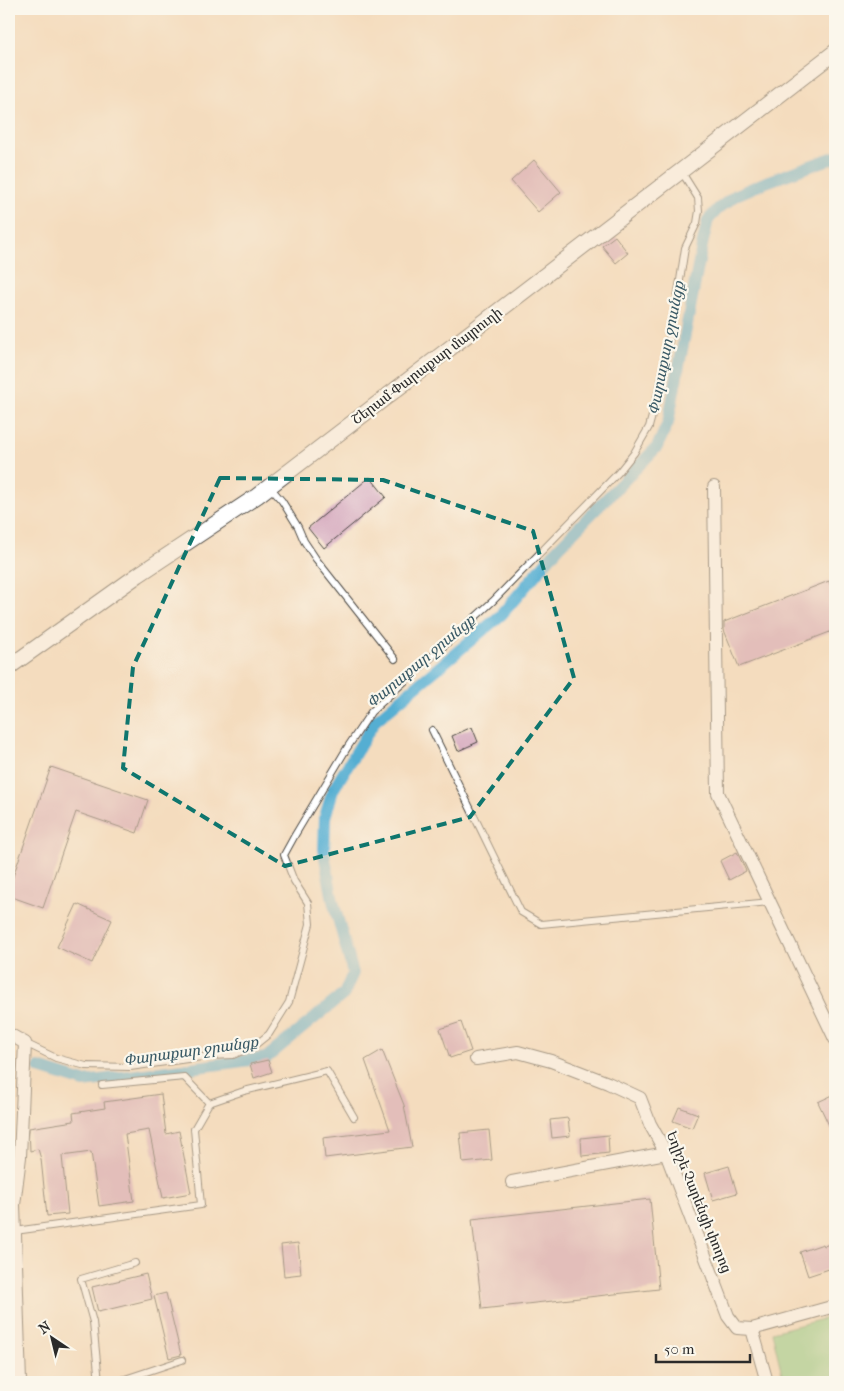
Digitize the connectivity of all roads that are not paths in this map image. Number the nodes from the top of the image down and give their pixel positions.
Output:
1 (835, 52) edge
2 (681, 172) junction
3 (270, 486) junction
4 (714, 487) dead end
5 (395, 659) dead end
6 (9, 667) edge
7 (432, 730) dead end
8 (771, 902) junction
9 (9, 1034) edge
10 (835, 1039) edge
11 (25, 1043) junction
12 (476, 1058) dead end
13 (102, 1085) dead end
14 (210, 1103) junction
15 (354, 1116) dead end
16 (666, 1154) junction
17 (512, 1182) dead end
18 (11, 1206) edge
19 (15, 1231) junction
20 (135, 1263) dead end
21 (835, 1306) edge
22 (752, 1329) junction
23 (182, 1360) dead end
24 (20, 1382) edge
25 (99, 1382) edge
26 (116, 1382) edge
27 (768, 1382) edge

1 - 2 street, Շերամ-Փարաքար մայրուղի
2 - 3 street, Շերամ-Փարաքար մայրուղի
2 - 11 lane
3 - 5 lane
3 - 6 street, Շերամ-Փարաքար մայրուղի
4 - 8 street
7 - 8 lane
8 - 10 street
9 - 11 street
11 - 18 street
12 - 16 street, Եղիշե Չարենցի փողոց
13 - 14 lane
14 - 15 lane
14 - 19 lane
16 - 17 street
16 - 22 street, Եղիշե Չարենցի փողոց
18 - 19 street
19 - 24 street
20 - 25 lane
21 - 22 street
22 - 27 street
23 - 26 lane

